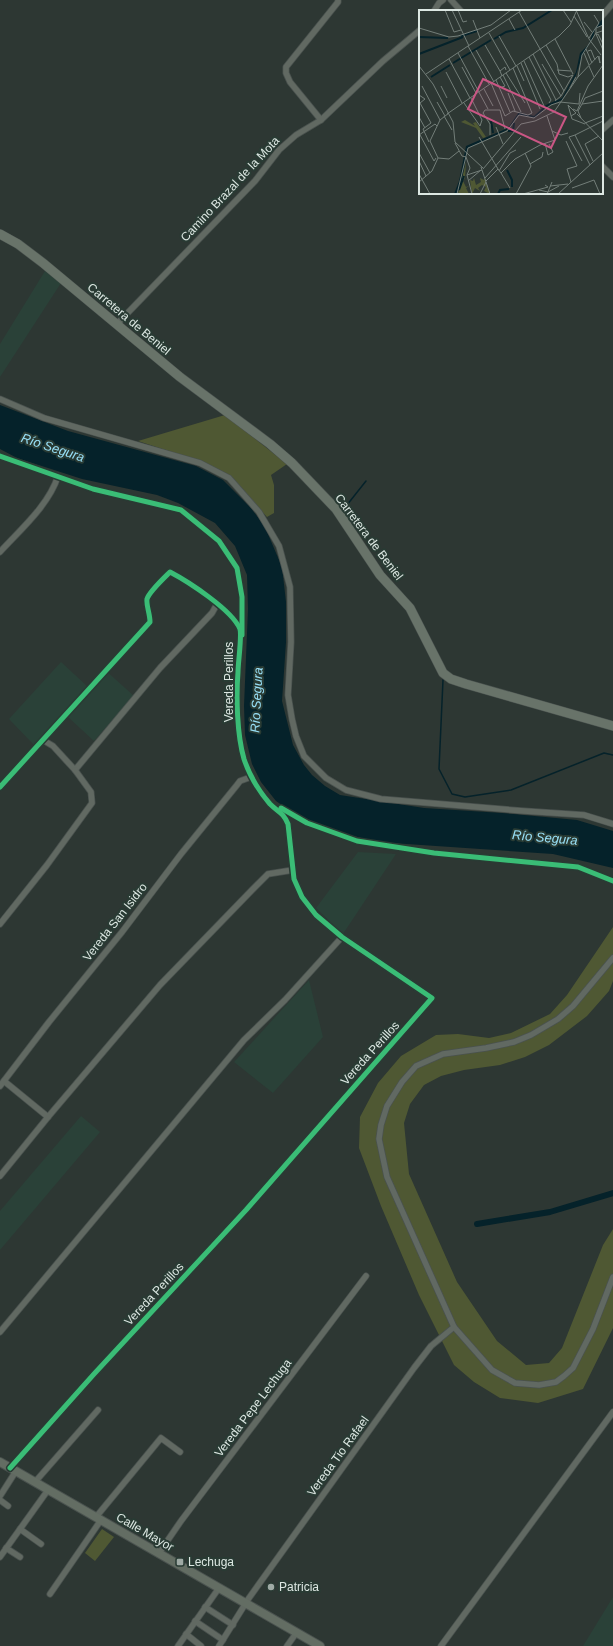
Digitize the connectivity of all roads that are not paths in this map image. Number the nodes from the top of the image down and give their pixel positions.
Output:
1 (338, 0) edge
2 (443, 0) edge
3 (451, 0) edge
4 (613, 3) edge
5 (435, 10) edge
6 (460, 10) edge
7 (603, 15) edge
8 (419, 31) edge
9 (321, 120) junction
10 (613, 120) edge
11 (603, 129) edge
12 (603, 167) edge
13 (613, 177) edge
14 (0, 234) edge
15 (117, 324) junction
16 (0, 399) edge
17 (58, 476) dead end
18 (0, 552) edge
19 (217, 604) junction
20 (613, 726) edge
21 (43, 740) junction
22 (75, 770) junction
23 (251, 777) junction
24 (0, 787) edge
25 (613, 824) edge
26 (293, 870) junction
27 (0, 924) edge
28 (342, 938) junction
29 (613, 958) edge
30 (2, 1083) edge
31 (48, 1117) junction
32 (0, 1176) edge
33 (366, 1276) dead end
34 (613, 1278) edge
35 (454, 1327) junction
36 (0, 1332) edge
37 (98, 1410) dead end
38 (613, 1412) edge
39 (180, 1452) dead end
40 (0, 1462) edge
41 (13, 1469) junction
42 (35, 1482) junction
43 (48, 1490) junction
44 (0, 1496) edge
45 (0, 1500) edge
46 (8, 1506) dead end
47 (98, 1519) junction
48 (20, 1529) junction
49 (41, 1544) dead end
50 (6, 1548) junction
51 (159, 1553) junction
52 (0, 1557) edge
53 (20, 1557) dead end
54 (219, 1588) junction
55 (50, 1594) dead end
56 (246, 1604) junction
57 (205, 1607) junction
58 (195, 1621) junction
59 (233, 1625) junction
60 (297, 1632) junction
61 (186, 1634) junction
62 (223, 1640) junction
63 (178, 1646) edge
64 (201, 1646) edge
65 (219, 1646) edge
66 (287, 1646) edge
67 (320, 1646) edge
68 (441, 1646) edge

1 - 9 street
2 - 5 street
3 - 6 street
4 - 7 street
8 - 9 street, Camino Brazal de la Mota
9 - 15 street, Camino Brazal de la Mota
10 - 11 street
12 - 13 street
14 - 15 main road, Carretera de Beniel
15 - 20 main road, Carretera de Beniel
16 - 25 street
17 - 18 street
19 - 21 street
19 - 22 street
19 - 23 street, Vereda Perillos
21 - 22 street
21 - 24 street
22 - 27 street
23 - 26 street, Vereda Perillos
23 - 30 street, Vereda San Isidro
26 - 28 street, Vereda Perillos
26 - 31 street
28 - 36 street
28 - 41 street, Vereda Perillos
29 - 35 street
30 - 31 street
31 - 32 street
33 - 51 street, Vereda Pepe Lechuga
34 - 35 street
35 - 56 street, Vereda Tio Rafael
37 - 42 street
38 - 68 street
39 - 47 street
40 - 41 main road, Calle Mayor
41 - 42 main road, Calle Mayor
41 - 44 street
42 - 43 main road, Calle Mayor
43 - 47 main road, Calle Mayor
43 - 48 street
45 - 46 street
47 - 51 main road, Calle Mayor
47 - 55 street
48 - 49 street
48 - 50 street
50 - 52 street
50 - 53 street
51 - 54 main road, Calle Mayor
54 - 56 main road, Calle Mayor
54 - 57 street
56 - 59 street, Vereda Tio Rafael
56 - 60 main road, Calle Mayor
57 - 58 street
57 - 59 street
58 - 61 street
58 - 62 street
59 - 62 street, Vereda Tio Rafael
60 - 66 street
60 - 67 main road, Calle Mayor
61 - 63 street
61 - 64 street
62 - 65 street, Vereda Tio Rafael

